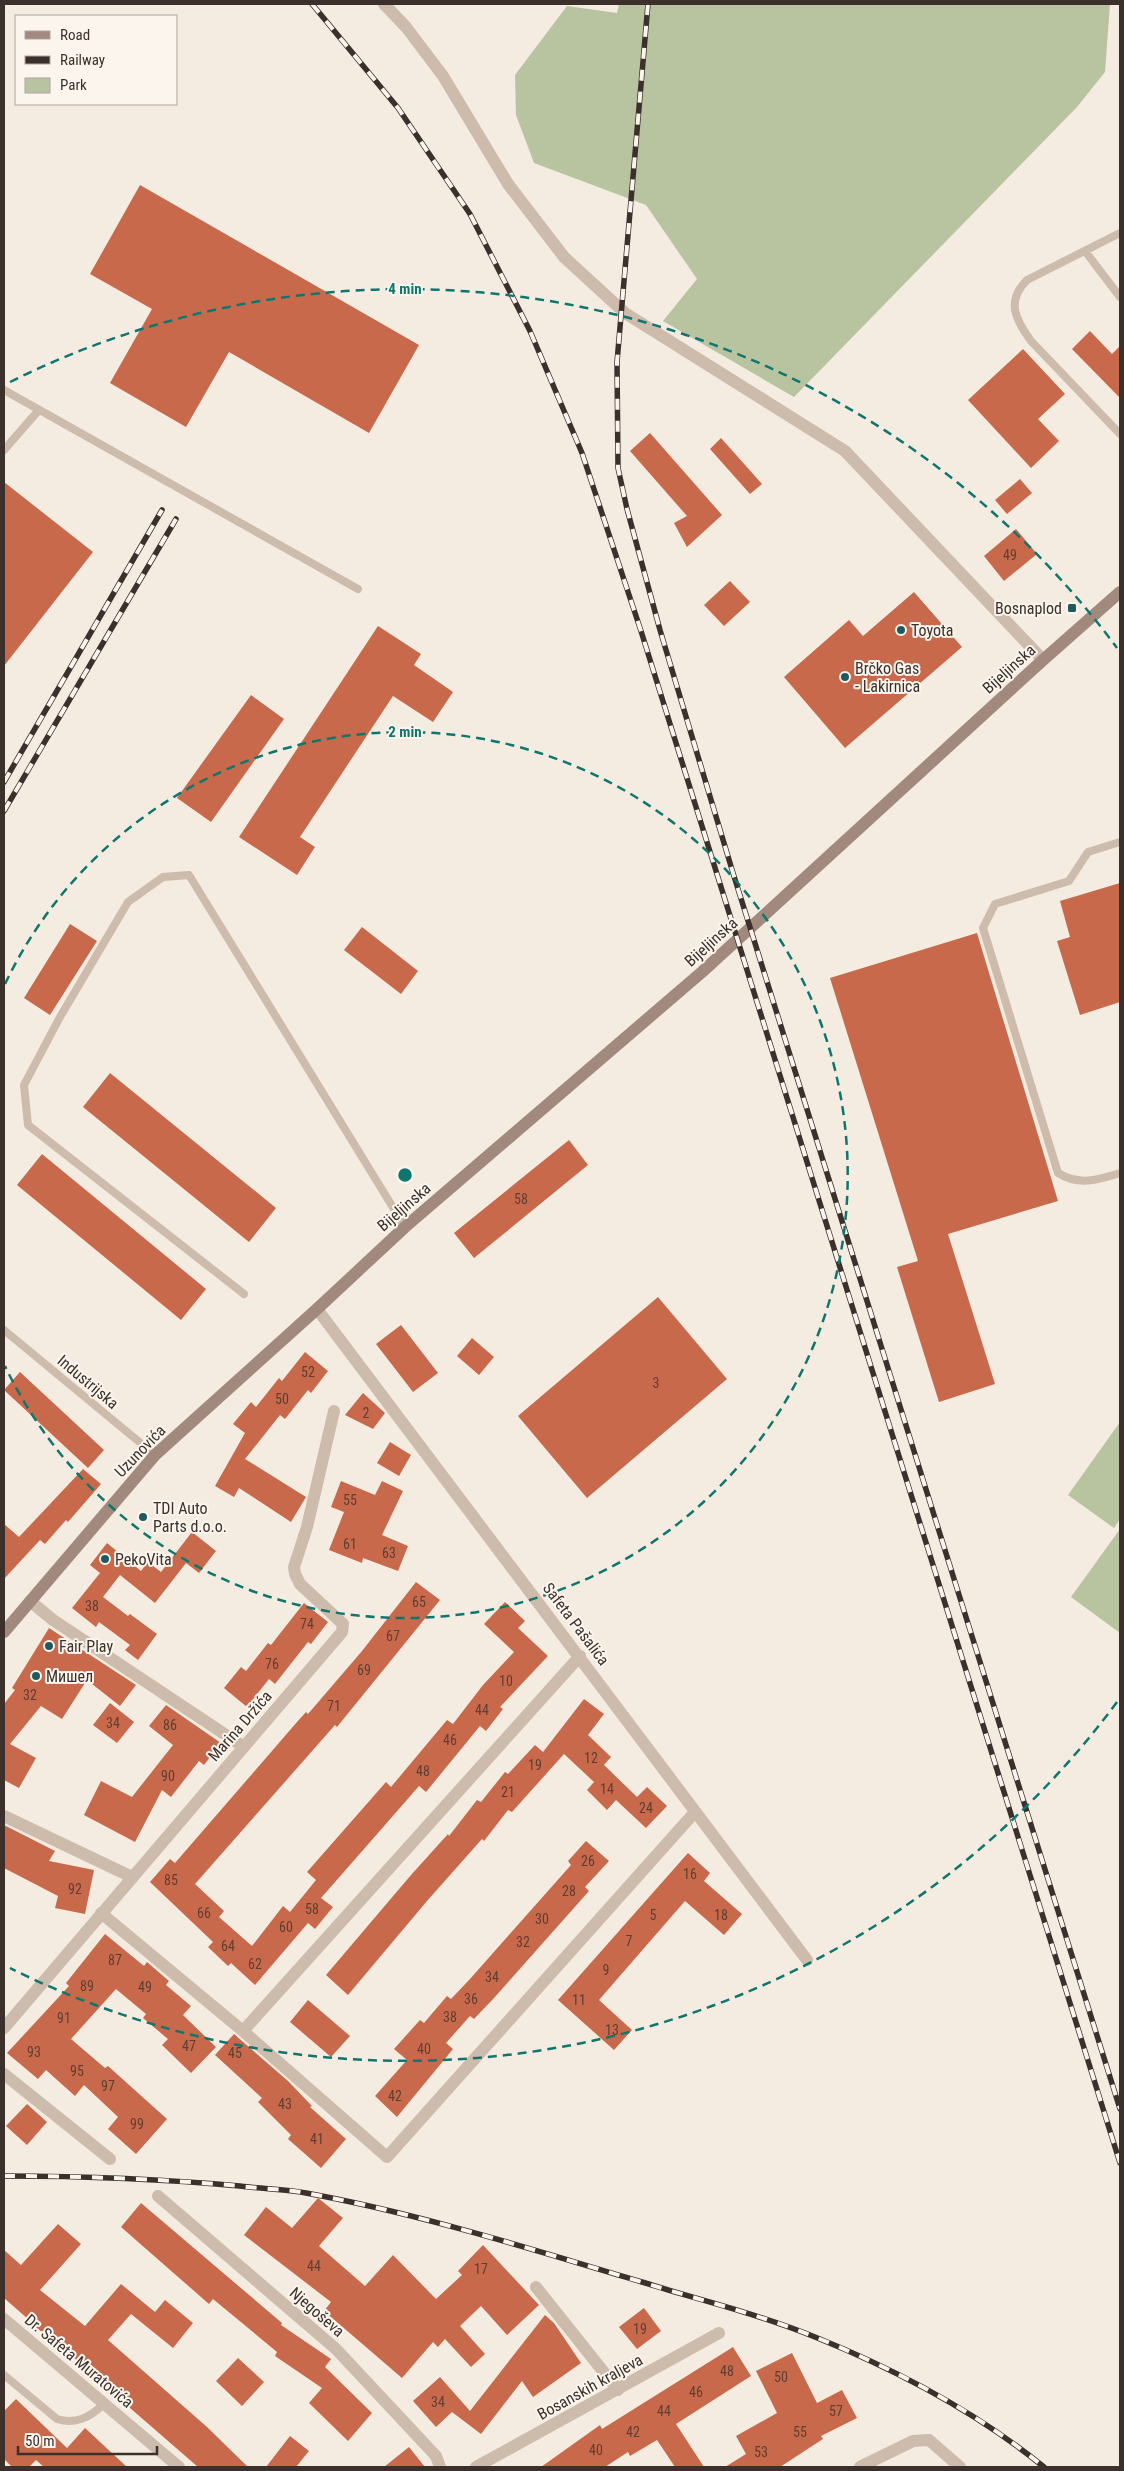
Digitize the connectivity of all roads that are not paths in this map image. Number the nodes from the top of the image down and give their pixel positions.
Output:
1 (384, 4) edge
2 (1120, 233) edge
3 (1085, 251) junction
4 (1120, 297) edge
5 (4, 390) edge
6 (38, 411) junction
7 (1120, 435) edge
8 (4, 450) edge
9 (358, 590) dead end
10 (1120, 592) edge
11 (1044, 660) junction
12 (1120, 842) edge
13 (1120, 1173) edge
14 (405, 1227) junction
15 (244, 1294) dead end
16 (317, 1309) junction
17 (4, 1330) edge
18 (334, 1411) dead end
19 (155, 1455) junction
20 (30, 1601) junction
21 (4, 1632) edge
22 (580, 1656) junction
23 (244, 1747) junction
24 (695, 1812) junction
25 (4, 1816) edge
26 (132, 1876) junction
27 (101, 1913) junction
28 (807, 1960) dead end
29 (4, 2028) edge
30 (243, 2031) junction
31 (4, 2074) edge
32 (110, 2159) dead end
33 (158, 2196) dead end
34 (536, 2287) dead end
35 (4, 2319) edge
36 (719, 2333) dead end
37 (4, 2375) edge
38 (618, 2390) junction
39 (104, 2404) junction
40 (179, 2467) edge
41 (440, 2467) edge
42 (476, 2467) edge
43 (860, 2467) edge
44 (960, 2467) edge

1 - 11 street
2 - 3 lane
3 - 4 lane
3 - 7 lane
5 - 6 lane
6 - 8 lane
6 - 9 lane
10 - 11 main road, Bijeljinska
11 - 14 main road, Bijeljinska
12 - 13 lane
14 - 15 lane
14 - 16 main road, Bijeljinska
16 - 19 main road, Uzunovića
16 - 22 street, Safeta Pašalića
17 - 19 lane, Industrijska
18 - 23 street, Marina Držića
19 - 20 main road, Uzunovića
20 - 21 main road, Uzunovića
20 - 23 street
22 - 24 street, Safeta Pašalića
22 - 30 street
23 - 26 street, Marina Držića
24 - 28 street, Safeta Pašalića
24 - 30 street
25 - 26 street
26 - 27 street, Marina Držića
27 - 29 street, Marina Držića
27 - 30 street
31 - 32 street
33 - 41 street, Njegoševa
34 - 38 street
35 - 39 street, Dr. Safeta Muratovića
36 - 38 street, Bosanskih kraljeva
37 - 39 lane
38 - 42 street, Bosanskih kraljeva
39 - 40 street, Dr. Safeta Muratovića
43 - 44 street

